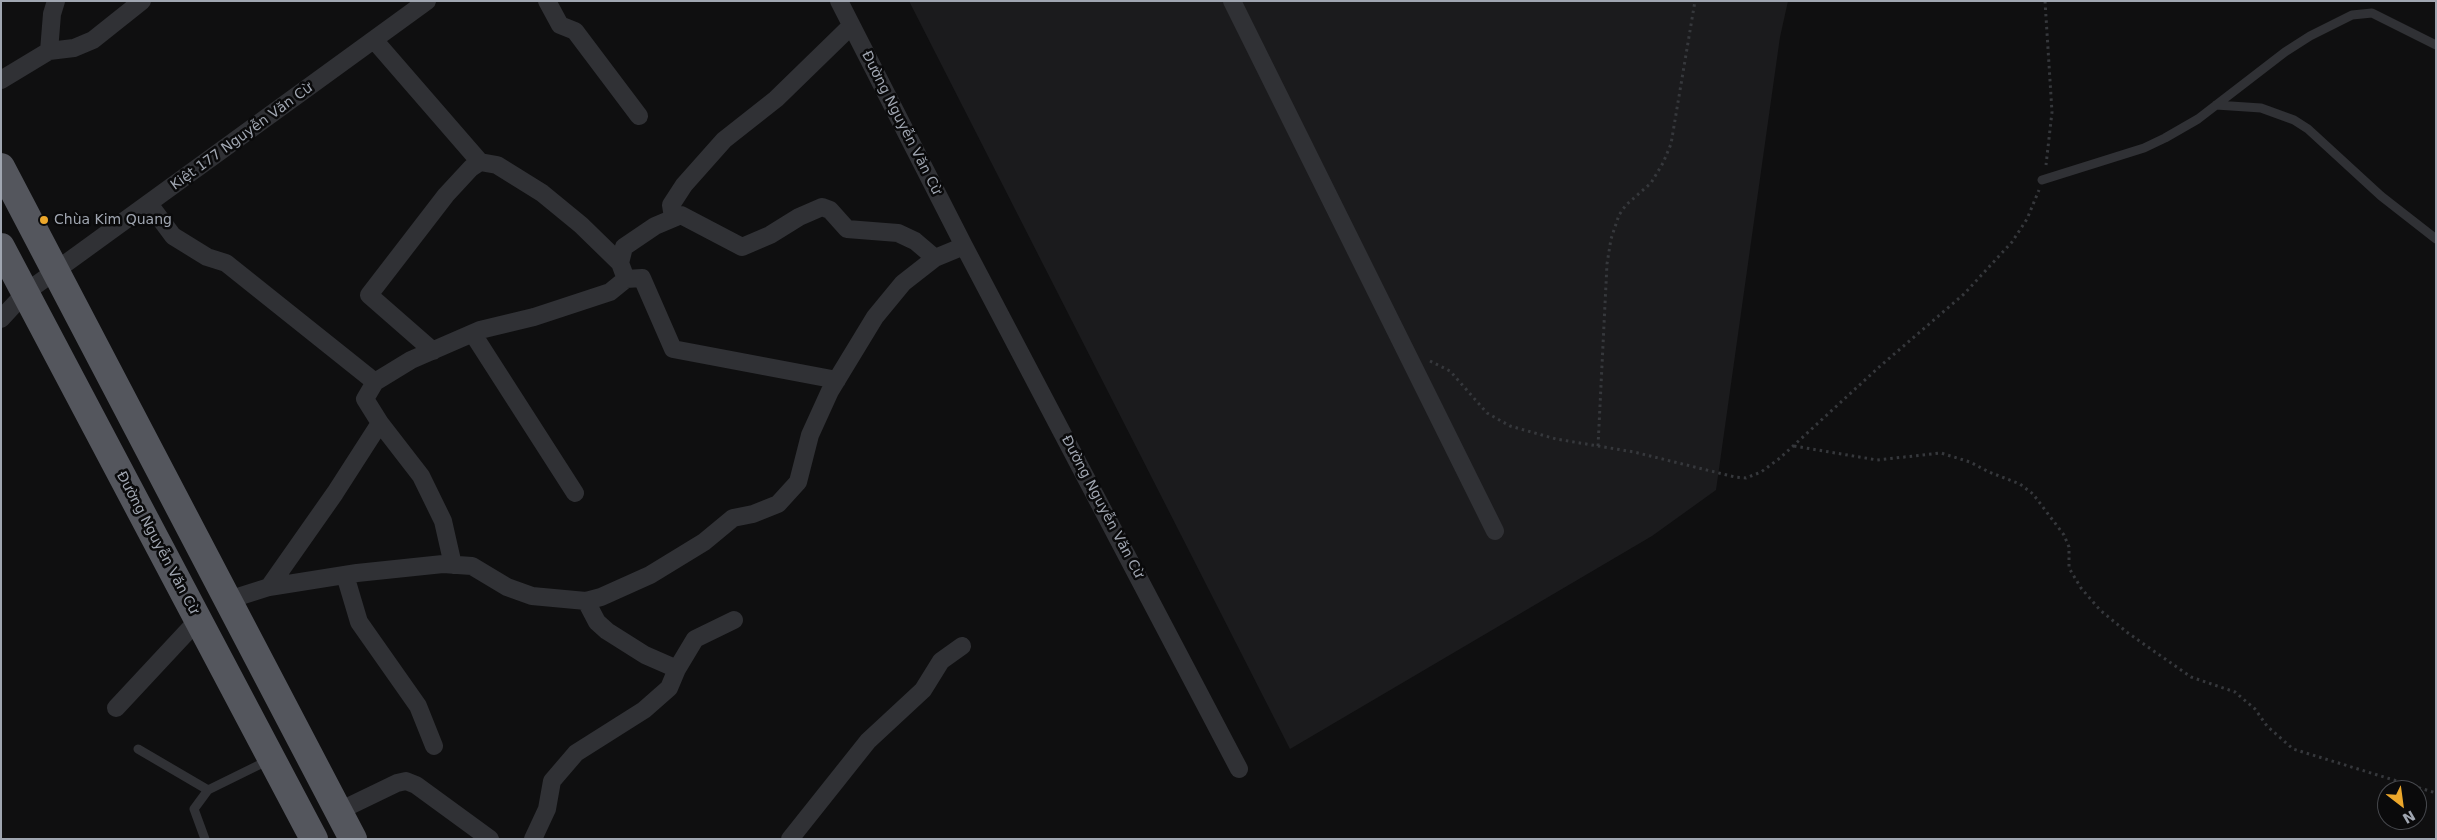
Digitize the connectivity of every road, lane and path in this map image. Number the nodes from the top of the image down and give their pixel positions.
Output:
1 (56, 1) edge
2 (142, 1) edge
3 (427, 1) edge
4 (547, 1) edge
5 (839, 1) edge
6 (1232, 1) edge
7 (1695, 1) edge
8 (2045, 1) edge
9 (851, 26) junction
10 (375, 41) junction
11 (2436, 45) edge
12 (49, 51) junction
13 (1, 80) edge
14 (2216, 105) junction
15 (640, 116) dead end
16 (480, 162) junction
17 (1, 167) edge
18 (2042, 180) junction
19 (150, 204) junction
20 (673, 218) junction
21 (2436, 239) edge
22 (964, 246) junction
23 (1, 247) edge
24 (935, 258) junction
25 (623, 271) junction
26 (56, 272) junction
27 (25, 293) junction
28 (1, 319) edge
29 (473, 334) junction
30 (433, 351) junction
31 (1409, 357) junction
32 (837, 380) junction
33 (375, 382) junction
34 (380, 423) junction
35 (1598, 446) junction
36 (1794, 446) junction
37 (575, 493) dead end
38 (1495, 531) dead end
39 (453, 565) junction
40 (345, 574) junction
41 (270, 587) junction
42 (228, 600) junction
43 (586, 601) junction
44 (198, 620) junction
45 (734, 620) dead end
46 (962, 646) dead end
47 (677, 668) junction
48 (116, 708) dead end
49 (434, 746) dead end
50 (138, 749) dead end
51 (272, 759) junction
52 (1239, 769) dead end
53 (208, 790) junction
54 (2436, 793) edge
55 (339, 811) junction
56 (204, 839) edge
57 (314, 839) edge
58 (354, 839) edge
59 (490, 839) edge
60 (533, 839) edge
61 (790, 839) edge

1 - 12 street
2 - 12 street
3 - 10 street, Kiệt 177 Nguyễn Văn Cừ
4 - 15 street
5 - 9 street, Đường Nguyễn Văn Cừ
6 - 31 street
7 - 35 path
8 - 18 path
9 - 20 street
9 - 22 street, Đường Nguyễn Văn Cừ
10 - 16 street
10 - 19 street, Kiệt 177 Nguyễn Văn Cừ
11 - 14 lane
12 - 13 street
14 - 18 lane
14 - 21 lane
16 - 25 street
16 - 30 street
17 - 26 highway
18 - 36 path
19 - 26 street, Kiệt 177 Nguyễn Văn Cừ
19 - 33 street
20 - 24 street
20 - 25 street
22 - 24 street
22 - 52 street, Đường Nguyễn Văn Cừ
23 - 27 highway, Đường Nguyễn Văn Cừ
24 - 32 street
25 - 29 street
25 - 32 street
26 - 27 street, Kiệt 177 Nguyễn Văn Cừ
26 - 42 highway
27 - 28 street, Kiệt 177 Nguyễn Văn Cừ
27 - 44 highway, Đường Nguyễn Văn Cừ
29 - 30 street
29 - 37 street
30 - 33 street
31 - 35 path
31 - 38 street
32 - 43 street
33 - 34 street
34 - 39 street
34 - 41 street
35 - 36 path
36 - 54 path
39 - 40 street
39 - 43 street
40 - 41 street
40 - 49 street
41 - 42 street
42 - 55 highway
43 - 47 street
44 - 48 street
44 - 51 highway, Đường Nguyễn Văn Cừ
45 - 47 street
46 - 61 street
47 - 60 street
50 - 53 lane
51 - 53 lane
51 - 57 highway, Đường Nguyễn Văn Cừ
53 - 56 lane
55 - 58 highway
55 - 59 street

